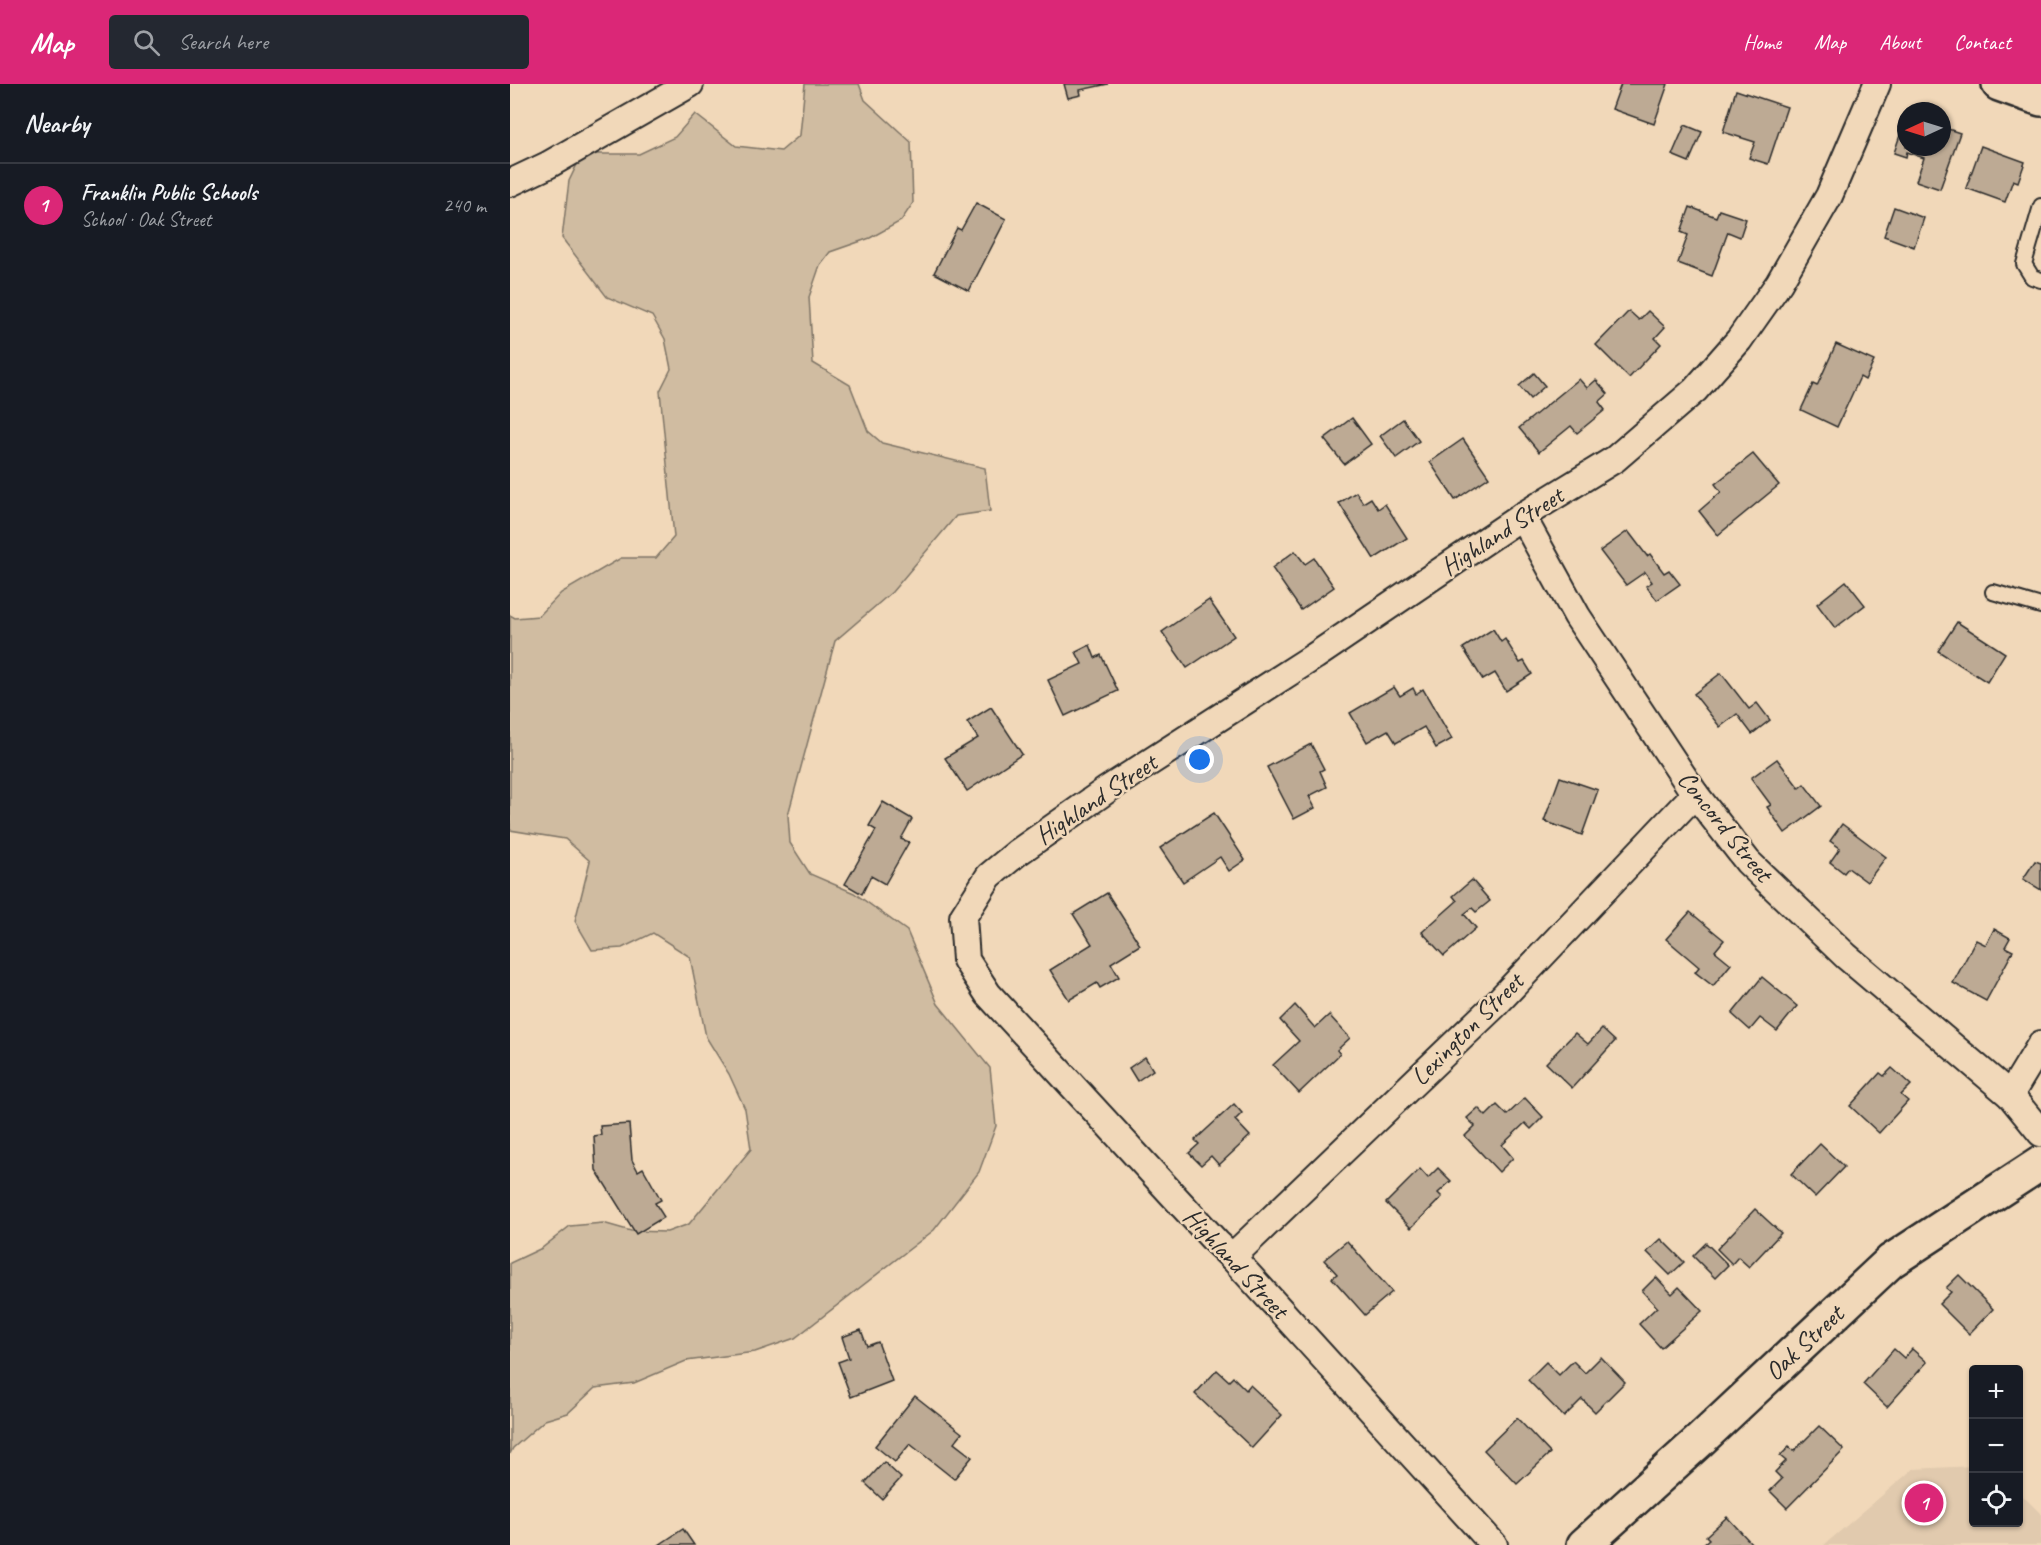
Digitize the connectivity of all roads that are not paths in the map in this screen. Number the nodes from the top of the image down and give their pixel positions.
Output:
1 (690, 84) edge
2 (1877, 84) edge
3 (1999, 84) edge
4 (2041, 99) edge
5 (510, 183) edge
6 (2041, 206) edge
7 (2041, 280) edge
8 (1522, 516) junction
9 (1993, 592) dead end
10 (2041, 606) edge
11 (1695, 794) junction
12 (2041, 1044) edge
13 (2010, 1095) junction
14 (2041, 1133) edge
15 (2041, 1163) edge
16 (1232, 1257) junction
17 (1494, 1545) edge
18 (1584, 1545) edge

1 - 5 street
2 - 8 street, Highland Street
3 - 4 main road
6 - 7 lane
8 - 11 street, Concord Street
8 - 16 street, Highland Street
9 - 10 lane
11 - 13 street, Concord Street
11 - 16 street, Lexington Street
12 - 13 street
13 - 14 street, Concord Street
15 - 18 main road, Oak Street
16 - 17 street, Highland Street

